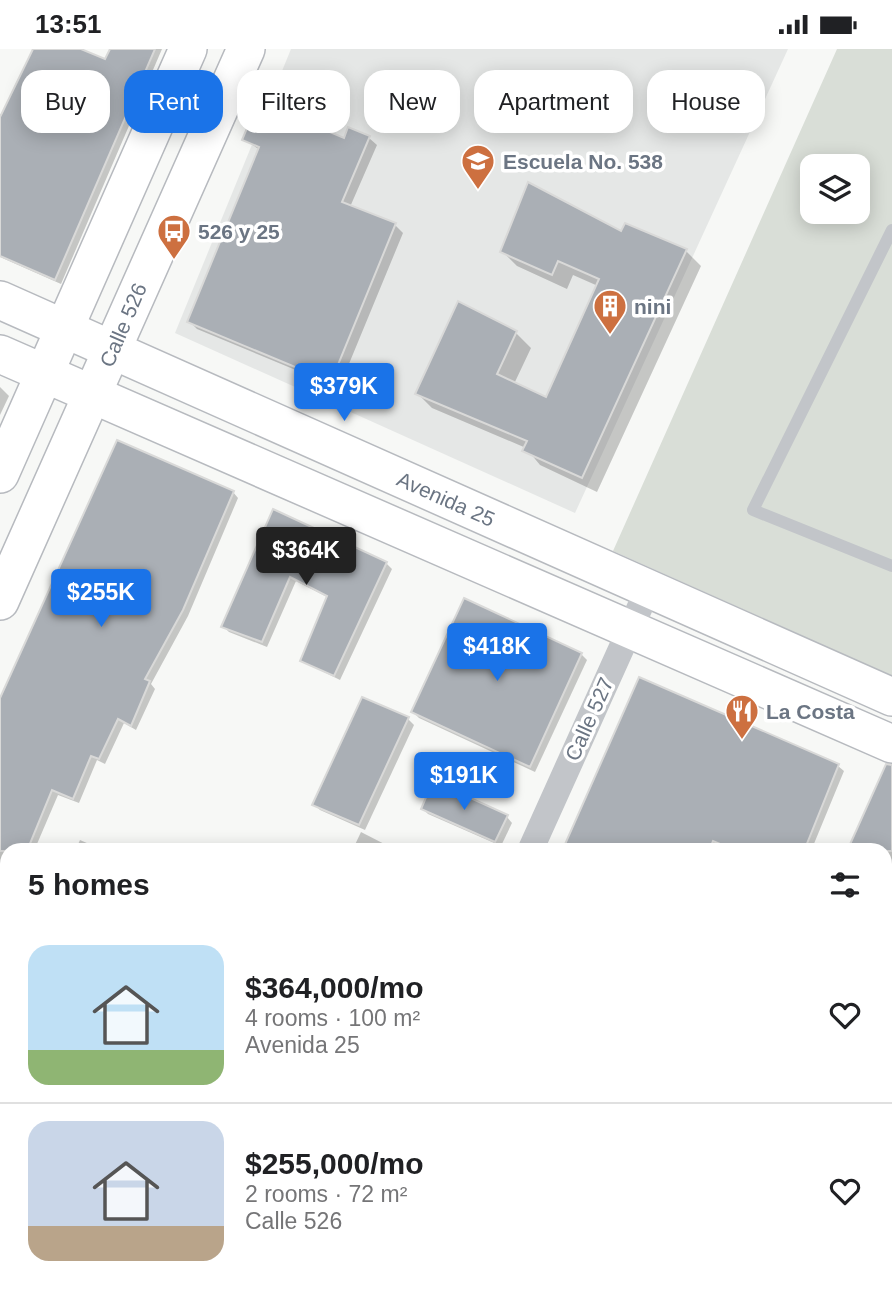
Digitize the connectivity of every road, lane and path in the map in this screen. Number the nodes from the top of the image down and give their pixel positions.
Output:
1 (188, 49) edge
2 (246, 49) edge
3 (892, 230) edge
4 (0, 300) edge
5 (63, 329) junction
6 (111, 352) junction
7 (0, 355) edge
8 (45, 374) junction
9 (94, 395) junction
10 (0, 474) edge
11 (892, 566) edge
12 (649, 587) junction
13 (0, 600) edge
14 (629, 627) junction
15 (892, 697) edge
16 (892, 744) edge
17 (534, 843) edge

1 - 5 main road
2 - 6 main road, Calle 526
3 - 11 lane
4 - 5 main road, Avenida 25
5 - 6 main road, Avenida 25
5 - 8 main road
6 - 9 main road, Calle 526
6 - 12 main road, Avenida 25
7 - 8 main road, Avenida 25
8 - 9 main road, Avenida 25
8 - 10 main road
9 - 13 main road, Calle 526
9 - 14 main road, Avenida 25
12 - 14 street, Calle 527
12 - 15 main road, Avenida 25
14 - 16 main road, Avenida 25
14 - 17 street, Calle 527

